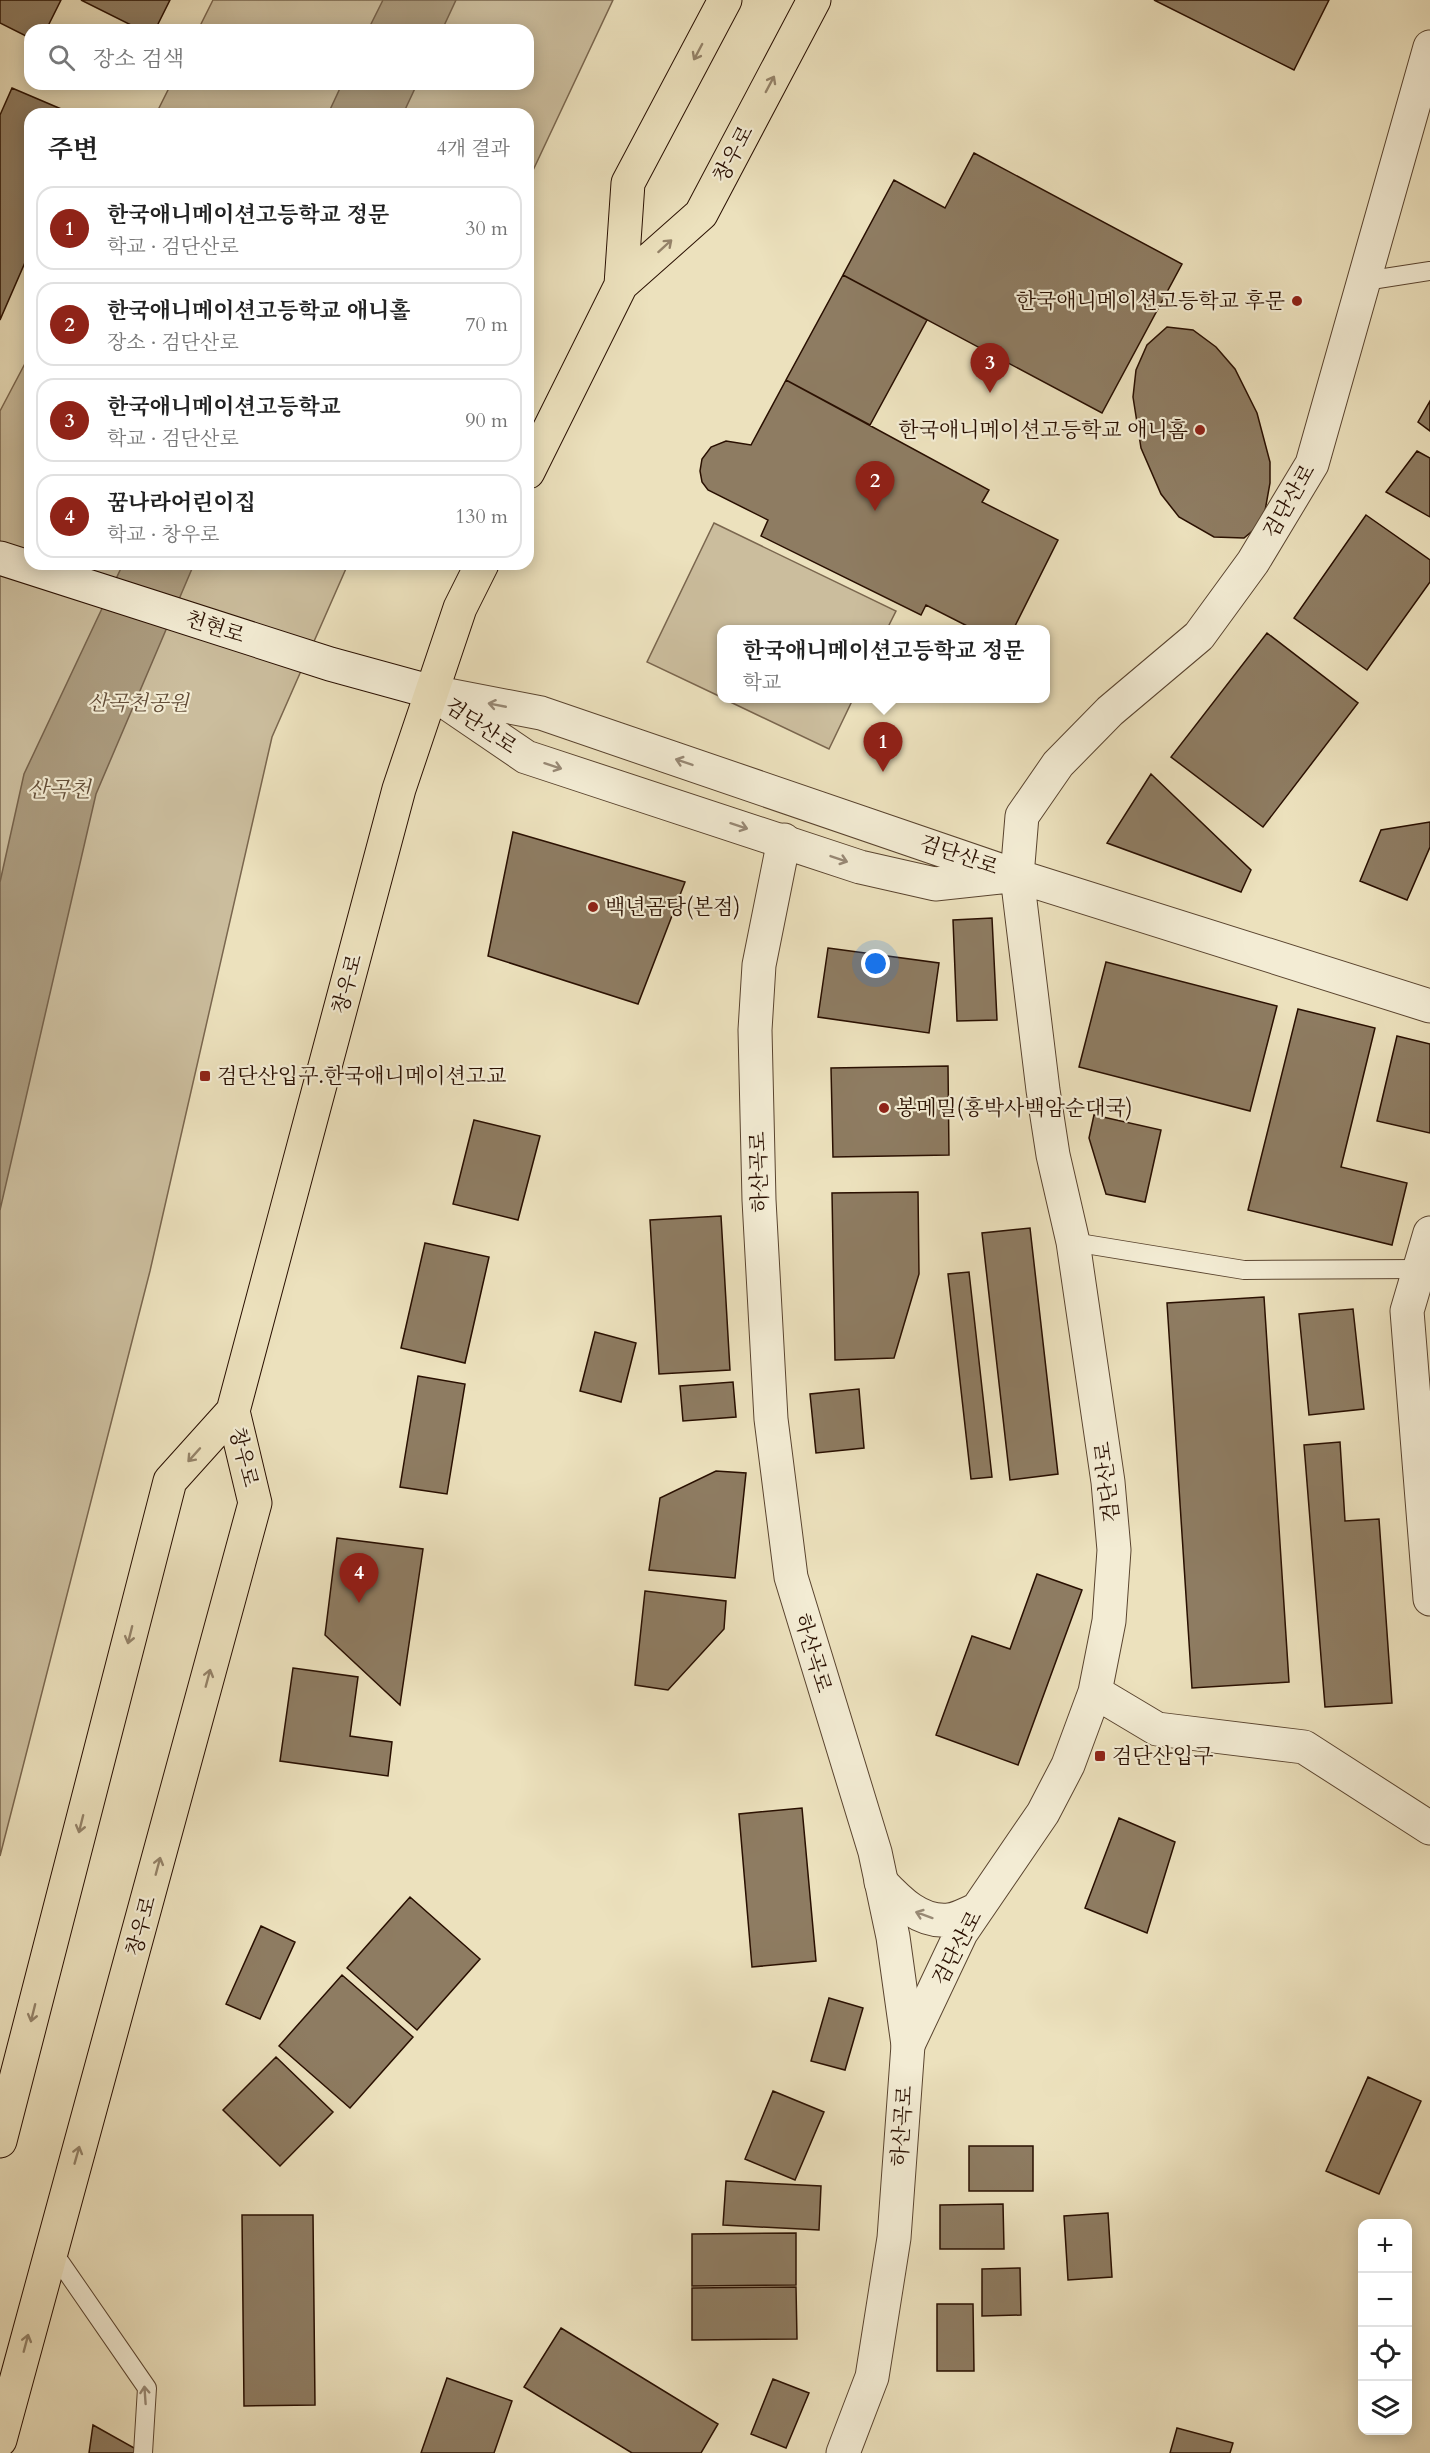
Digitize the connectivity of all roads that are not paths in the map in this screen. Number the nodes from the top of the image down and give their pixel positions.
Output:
1 (725, 0) edge
2 (814, 0) edge
3 (1430, 47) edge
4 (1430, 271) edge
5 (1365, 281) junction
6 (621, 285) junction
7 (534, 460) edge
8 (0, 558) edge
9 (24, 566) edge
10 (37, 570) edge
11 (479, 570) edge
12 (432, 692) junction
13 (784, 840) junction
14 (1017, 876) junction
15 (1430, 1006) edge
16 (1430, 1233) edge
17 (1073, 1242) junction
18 (1420, 1269) junction
19 (233, 1411) junction
20 (1430, 1599) edge
21 (1095, 1692) junction
22 (1430, 1828) edge
23 (881, 1882) junction
24 (976, 1910) junction
25 (908, 2045) junction
26 (0, 2141) edge
27 (51, 2249) junction
28 (0, 2440) edge
29 (143, 2453) edge
30 (843, 2453) edge

1 -> 6 main road, 창우로
6 -> 2 main road, 창우로
3 - 5 street, 검단산로
4 - 5 lane
5 - 14 street, 검단산로
6 - 7 main road, 창우로
8 - 9 street, 천현로
10 - 12 street, 천현로
11 - 12 main road, 창우로
12 -> 13 street, 검단산로
14 -> 12 street, 검단산로
12 - 19 main road, 창우로
13 -> 14 street, 검단산로
13 - 23 street, 하산곡로
14 - 15 street
14 - 17 street, 검단산로
16 - 18 street
17 - 18 lane
17 - 21 street, 검단산로
18 - 20 street
19 -> 26 main road, 창우로
27 -> 19 main road, 창우로
21 - 22 street
21 - 24 street, 검단산로
24 -> 23 street
23 - 25 street, 하산곡로
24 - 25 street, 검단산로
25 - 30 street, 하산곡로
28 -> 27 main road, 창우로
29 -> 27 lane

